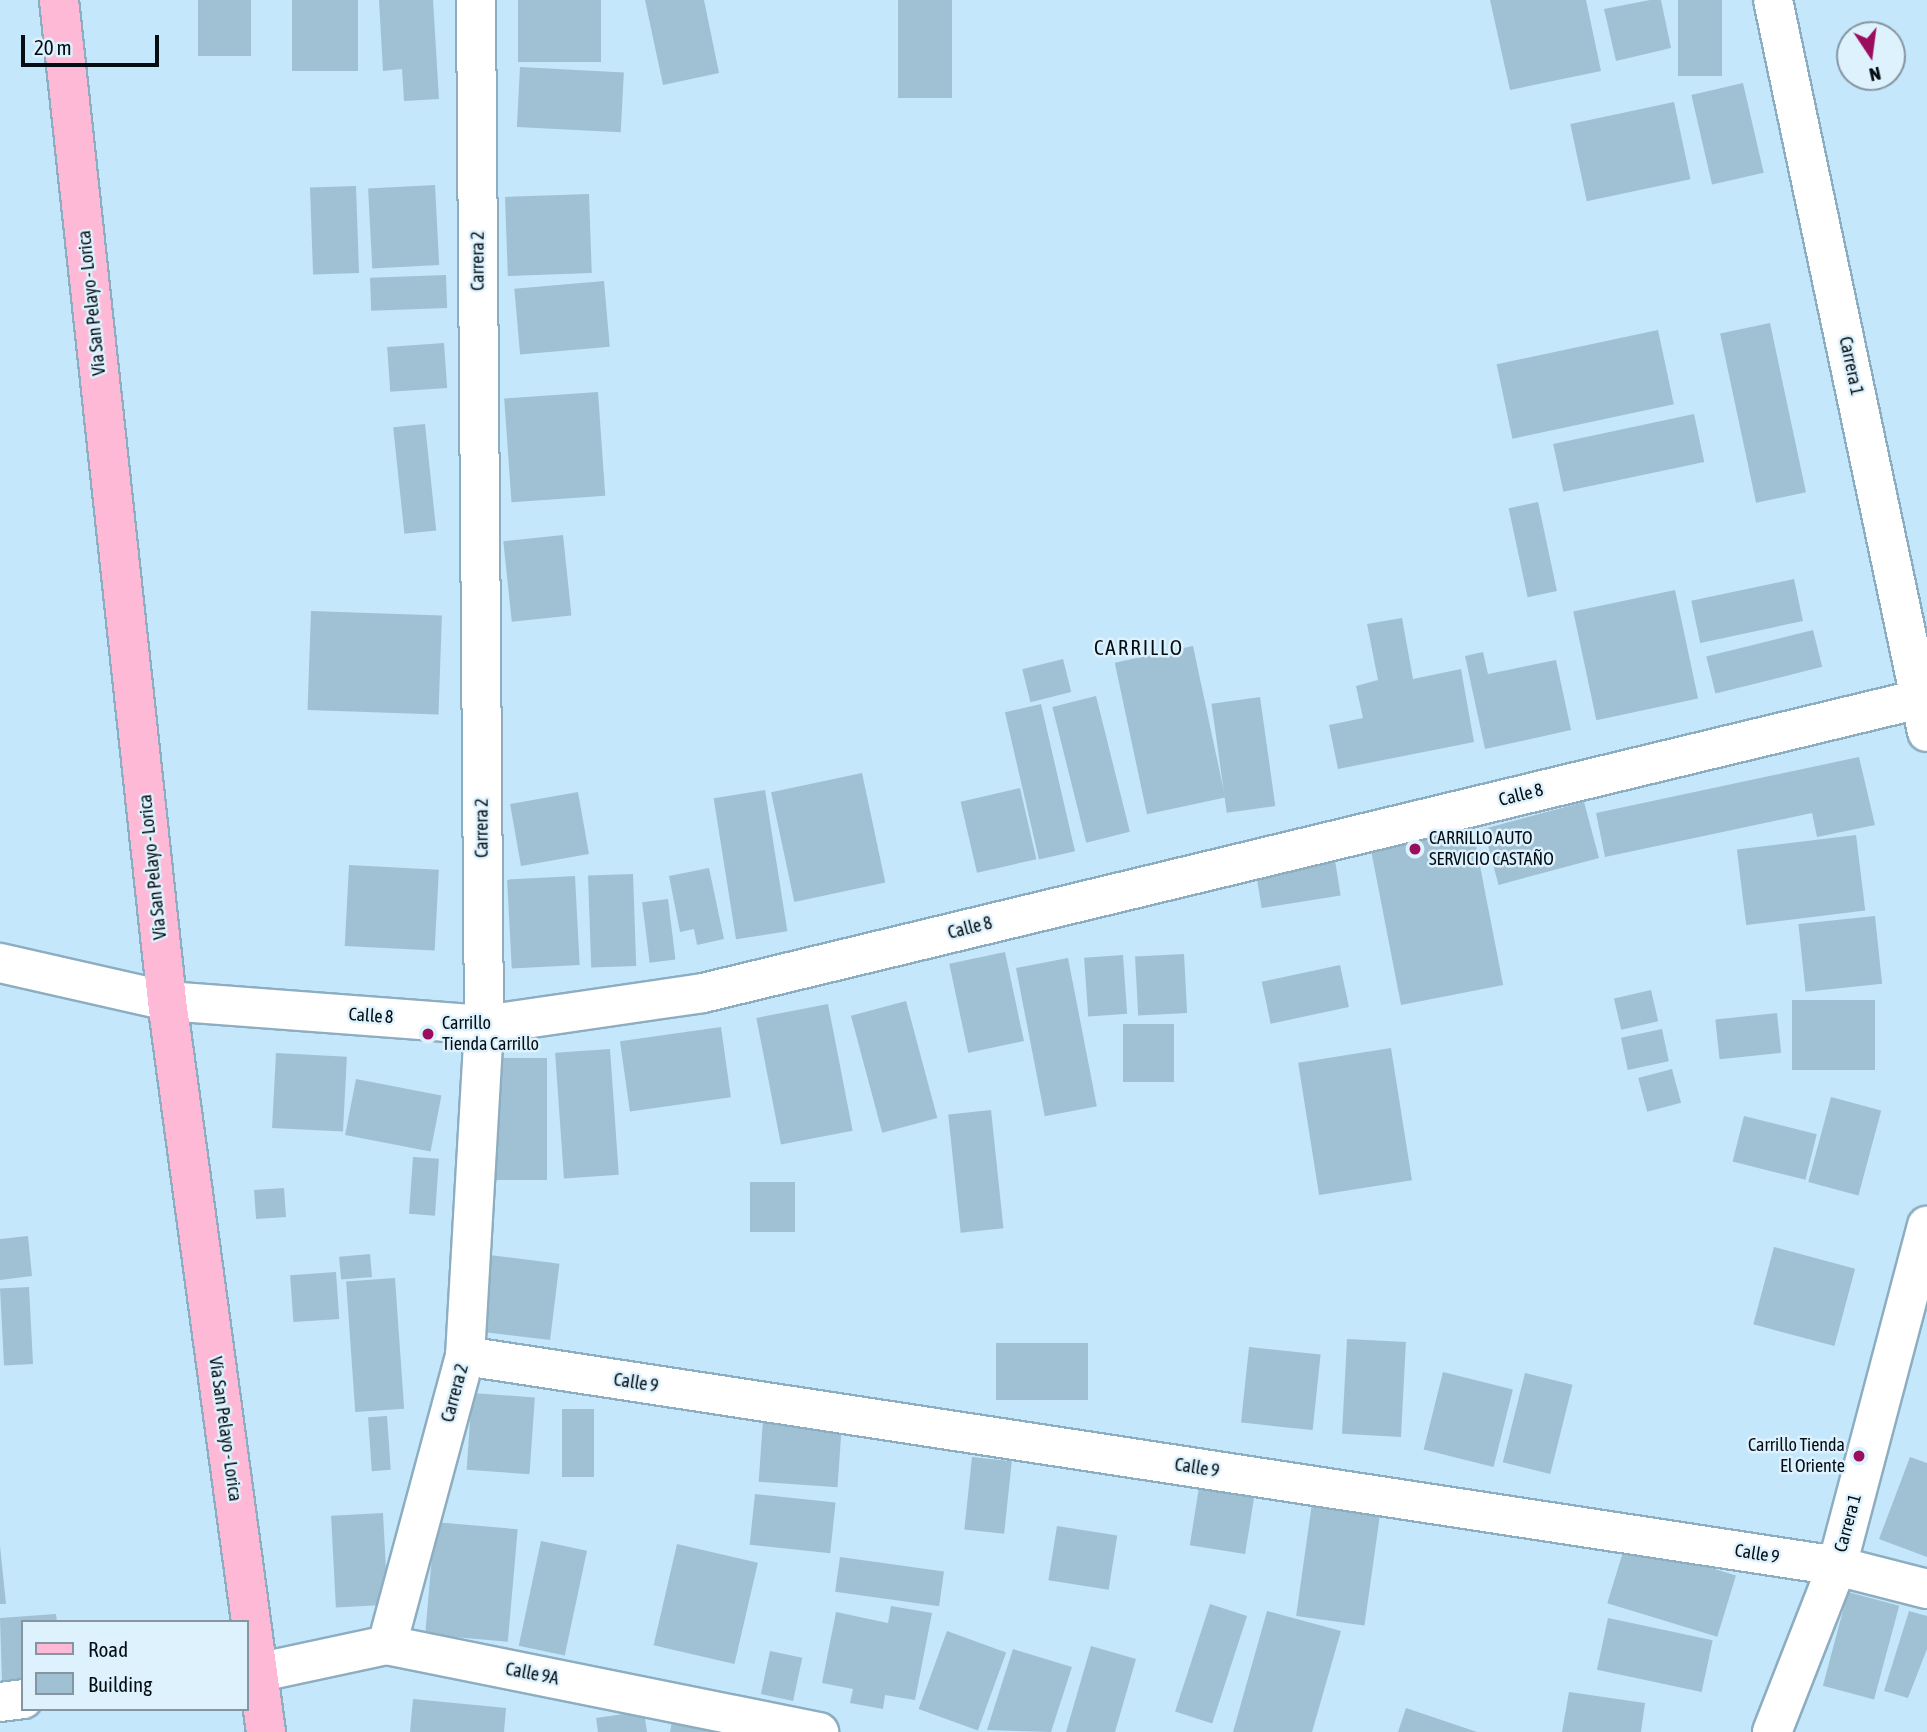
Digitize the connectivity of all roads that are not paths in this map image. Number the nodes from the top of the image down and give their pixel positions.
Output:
1 (59, 0) edge
2 (476, 0) edge
3 (1773, 0) edge
4 (1925, 709) edge
5 (0, 963) edge
6 (167, 1001) junction
7 (484, 1024) junction
8 (1927, 1226) edge
9 (465, 1356) junction
10 (1837, 1566) junction
11 (1927, 1589) edge
12 (245, 1620) edge
13 (248, 1642) edge
14 (387, 1645) junction
15 (252, 1674) edge
16 (21, 1699) edge
17 (0, 1702) edge
18 (265, 1732) edge
19 (819, 1732) edge
20 (1772, 1732) edge

1 - 6 main road, Vía San Pelayo - Lorica
2 - 7 street, Carrera 2
3 - 4 street, Carrera 1
4 - 7 street, Calle 8
5 - 6 street, Calle 8
6 - 7 street, Calle 8
6 - 12 main road, Vía San Pelayo - Lorica
7 - 9 street, Carrera 2
8 - 10 street, Carrera 1
9 - 10 street, Calle 9
9 - 14 street, Carrera 2
10 - 11 street, Calle 9
10 - 20 street, Carrera 1
13 - 15 main road, Vía San Pelayo - Lorica
14 - 15 street, Calle 9A
14 - 19 street, Calle 9A
15 - 18 main road, Vía San Pelayo - Lorica
16 - 17 street

